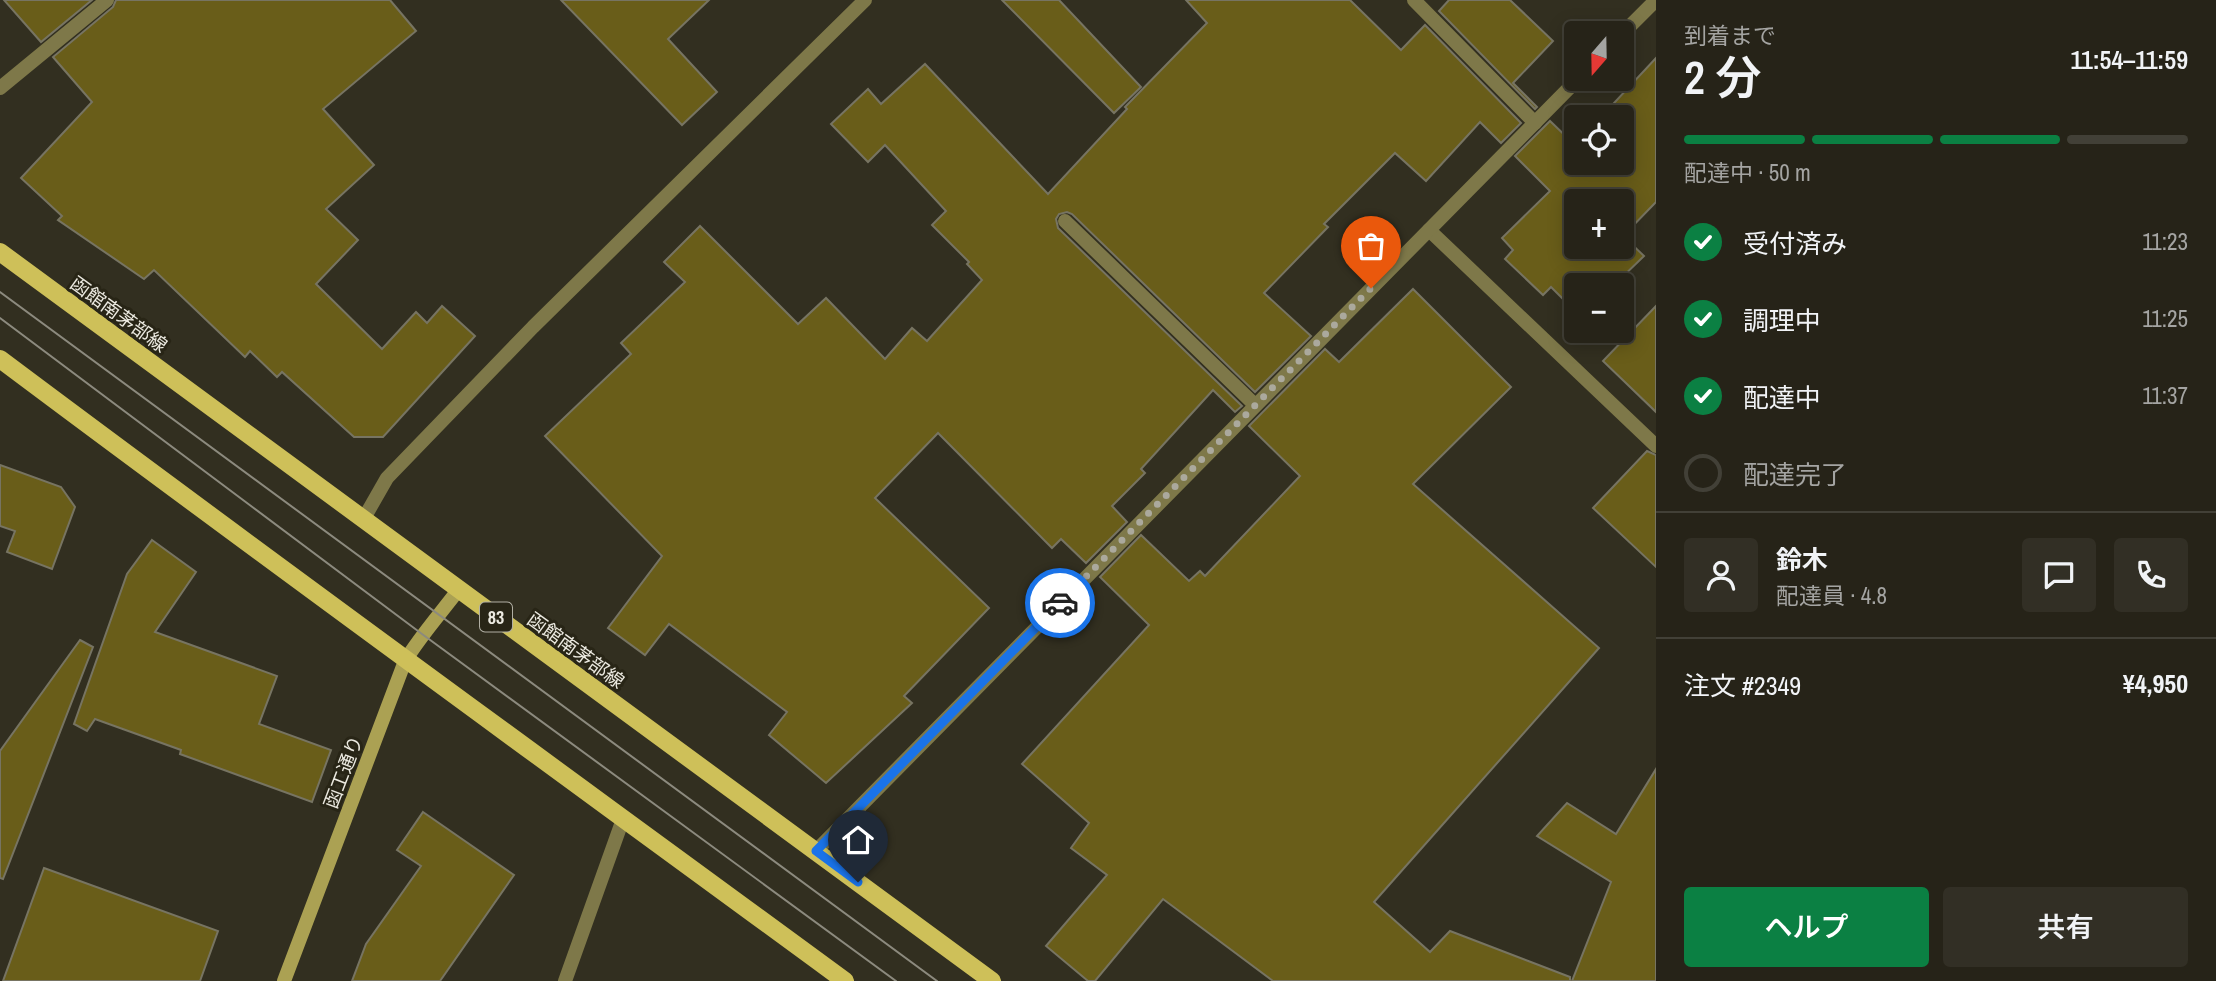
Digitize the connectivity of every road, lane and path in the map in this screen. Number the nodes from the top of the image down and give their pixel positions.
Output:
1 (107, 0) edge
2 (866, 0) edge
3 (1415, 0) edge
4 (1656, 0) edge
5 (1634, 22) edge
6 (0, 88) edge
7 (1566, 91) edge
8 (1535, 123) junction
9 (1065, 221) dead end
10 (1429, 230) junction
11 (0, 252) edge
12 (0, 359) edge
13 (1255, 405) junction
14 (1656, 446) edge
15 (363, 520) junction
16 (459, 589) junction
17 (405, 661) junction
18 (624, 819) junction
19 (816, 851) junction
20 (284, 981) edge
21 (565, 981) edge
22 (845, 981) edge
23 (992, 981) edge

1 - 6 street
2 - 15 street
3 - 8 street
4 - 5 street
7 - 8 street
8 - 10 street
9 - 13 street
10 - 13 street
10 - 14 street
11 - 15 main road, 函館南茅部線 / 83
12 - 17 main road
13 - 19 street
15 - 16 main road, 函館南茅部線 / 83
16 - 17 street, 函工通り
16 - 19 main road, 函館南茅部線 / 83
17 - 18 main road
17 - 20 street, 函工通り
18 - 21 street
18 - 22 main road
19 - 23 main road, 函館南茅部線 / 83

